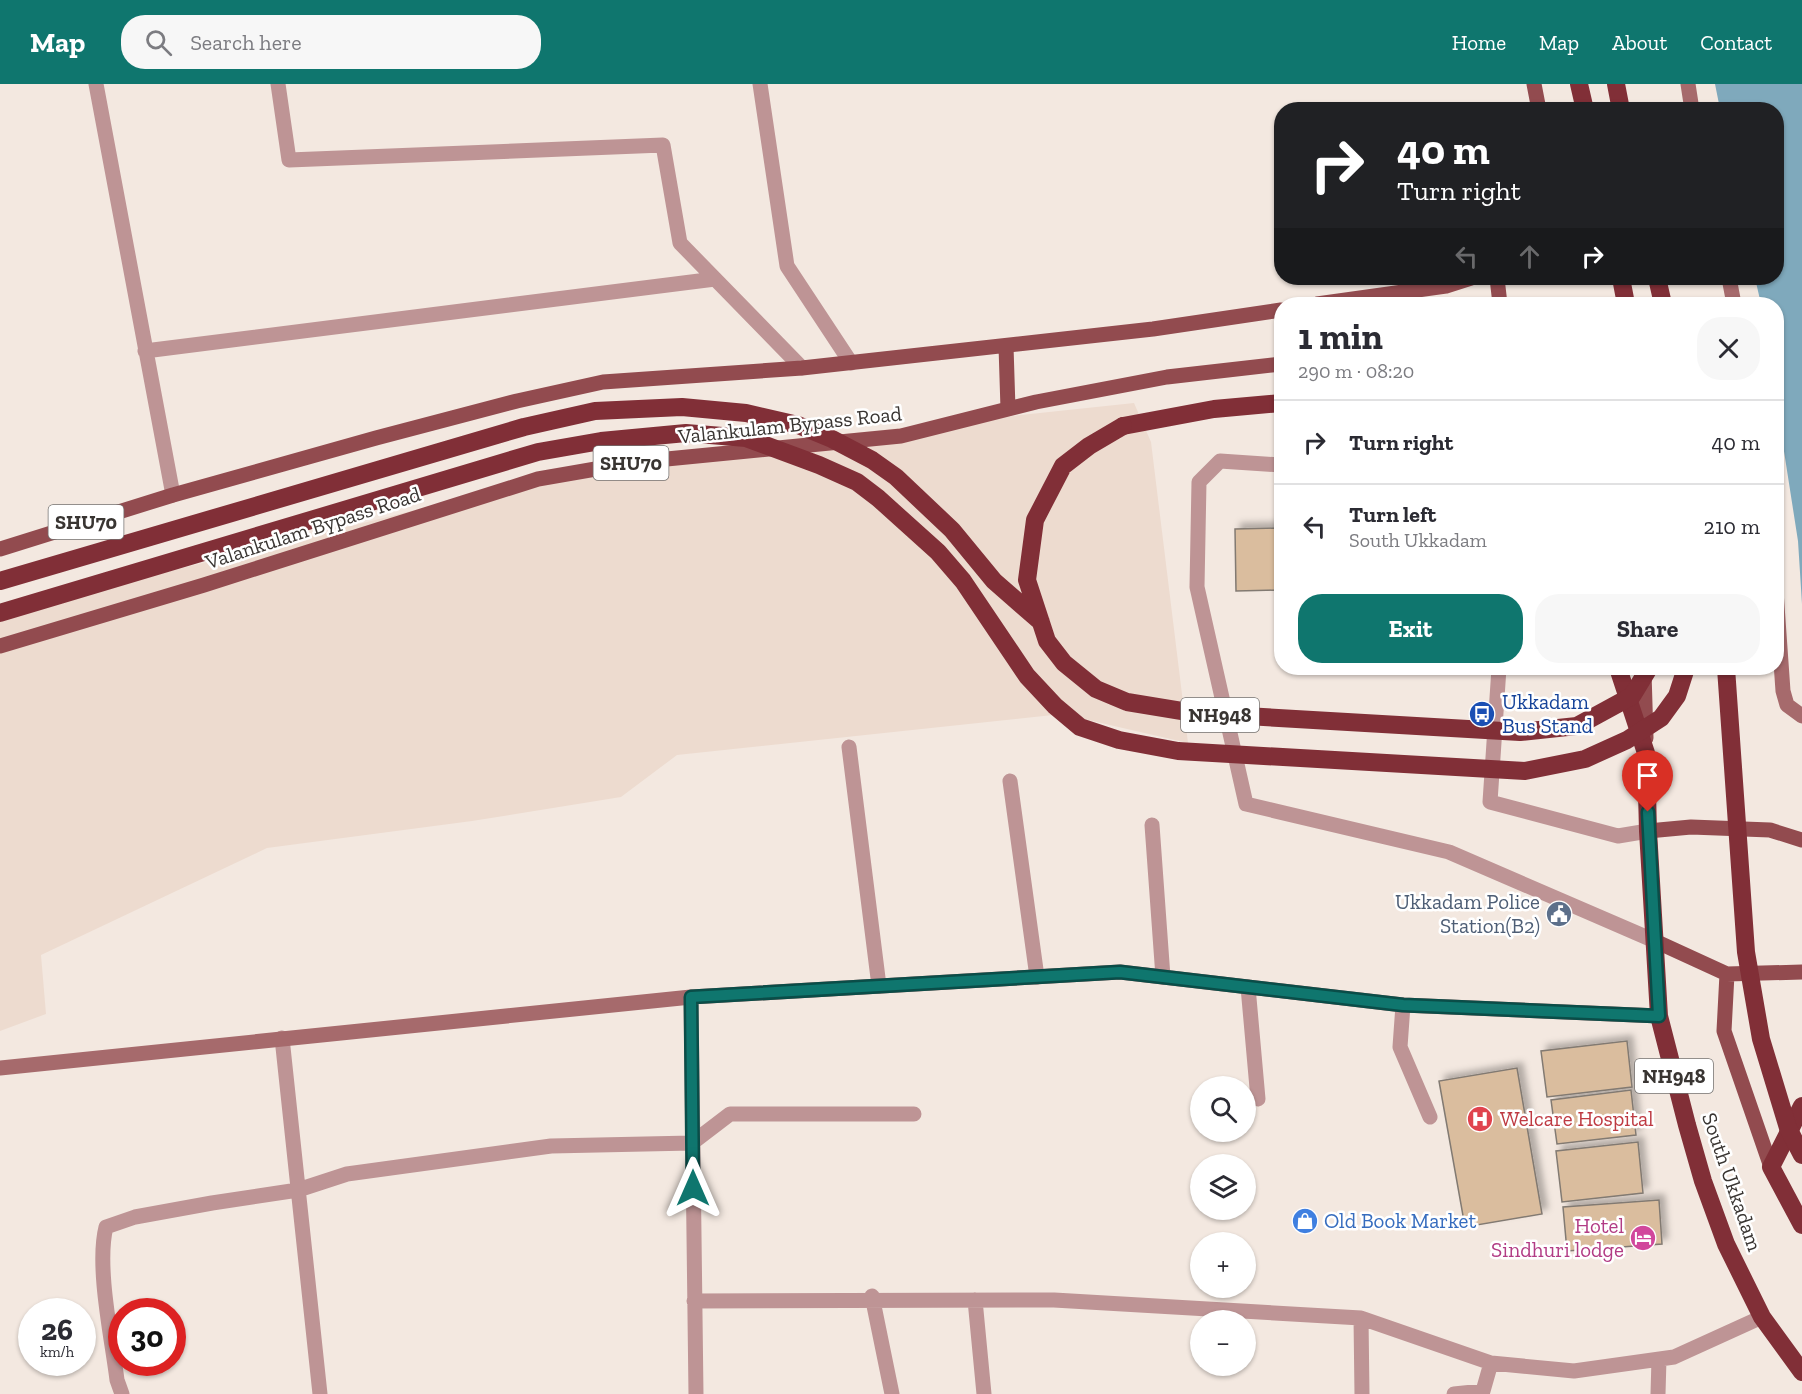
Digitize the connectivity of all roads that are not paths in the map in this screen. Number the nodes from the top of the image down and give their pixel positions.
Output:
1 (96, 84) edge
2 (278, 84) edge
3 (760, 84) edge
4 (1534, 84) edge
5 (1579, 84) edge
6 (1616, 84) edge
7 (1688, 84) edge
8 (1537, 102) edge
9 (1583, 102) edge
10 (1619, 102) edge
11 (1691, 102) edge
12 (716, 279) junction
13 (1449, 285) edge
14 (1367, 297) edge
15 (1274, 311) edge
16 (1006, 345) junction
17 (145, 351) junction
18 (851, 363) junction
19 (1274, 365) edge
20 (802, 368) junction
21 (1274, 404) edge
22 (1008, 409) junction
23 (1274, 465) edge
24 (173, 495) junction
25 (0, 549) edge
26 (0, 581) edge
27 (0, 613) edge
28 (1041, 622) junction
29 (0, 646) edge
30 (1499, 675) edge
31 (1620, 675) edge
32 (1644, 675) edge
33 (1645, 675) edge
34 (1684, 675) edge
35 (1726, 675) edge
36 (1782, 675) edge
37 (1802, 716) edge
38 (849, 747) dead end
39 (1646, 753) junction
40 (1011, 781) dead end
41 (1152, 825) dead end
42 (1648, 831) junction
43 (1802, 840) edge
44 (1655, 941) junction
45 (1802, 972) edge
46 (1727, 974) junction
47 (1037, 977) junction
48 (1163, 977) junction
49 (879, 986) junction
50 (1248, 987) junction
51 (691, 997) junction
52 (1403, 1005) junction
53 (1659, 1016) junction
54 (282, 1038) junction
55 (0, 1068) edge
56 (1258, 1099) dead end
57 (1802, 1106) edge
58 (914, 1114) dead end
59 (1431, 1117) dead end
60 (692, 1143) junction
61 (1802, 1155) edge
62 (1771, 1167) junction
63 (298, 1190) junction
64 (1802, 1225) edge
65 (872, 1298) junction
66 (694, 1300) junction
67 (975, 1300) junction
68 (1762, 1317) junction
69 (1361, 1318) junction
70 (1659, 1359) junction
71 (1491, 1363) junction
72 (1802, 1372) edge
73 (122, 1394) edge
74 (321, 1394) edge
75 (696, 1394) edge
76 (892, 1394) edge
77 (984, 1394) edge
78 (1362, 1394) edge
79 (1454, 1394) edge
80 (1658, 1394) edge

1 - 17 street
2 - 12 street
3 - 18 street
4 - 8 main road
5 - 9 highway
6 - 10 highway
7 - 11 street
12 - 17 street
12 - 20 street
13 - 14 main road
15 - 16 main road, SHU70
16 - 18 main road, SHU70
16 - 22 main road
17 - 24 street
18 - 20 main road, SHU70
19 - 22 main road, Valankulam Bypass Road / SHU70
20 - 24 main road, SHU70
21 - 28 highway, NH948, bridge
22 - 29 main road, Valankulam Bypass Road / SHU70
23 - 44 street
24 - 25 main road, SHU70
26 - 28 highway, bridge
27 - 34 highway, bridge
28 - 33 highway, NH948, bridge
30 - 42 street
31 - 39 highway, NH948
32 - 39 main road, South Ukkadam
35 - 61 highway, bridge
36 - 37 street
38 - 49 street
39 - 42 highway, South Ukkadam / NH948
40 - 47 street
41 - 48 street
42 - 43 main road
42 - 44 highway, South Ukkadam / NH948
44 - 46 main road
44 - 53 highway, South Ukkadam / NH948
45 - 46 main road
46 - 62 main road, South Ukkadam
47 - 48 street
47 - 49 street
48 - 50 street
49 - 51 street
50 - 52 street
50 - 56 street
51 - 54 street
51 - 60 street
52 - 53 street
52 - 59 street
53 - 68 highway, South Ukkadam / NH948
54 - 55 street
54 - 63 street
57 - 62 highway, South Ukkadam
58 - 60 street
60 - 63 street
60 - 66 street
62 - 64 highway, South Ukkadam
63 - 73 street
63 - 74 street
65 - 66 street
65 - 67 street
65 - 76 street
66 - 75 street
67 - 69 street
67 - 77 street
68 - 70 street
68 - 72 highway, South Ukkadam / NH948
69 - 71 street
69 - 78 street
70 - 71 street
70 - 80 street
71 - 79 street

